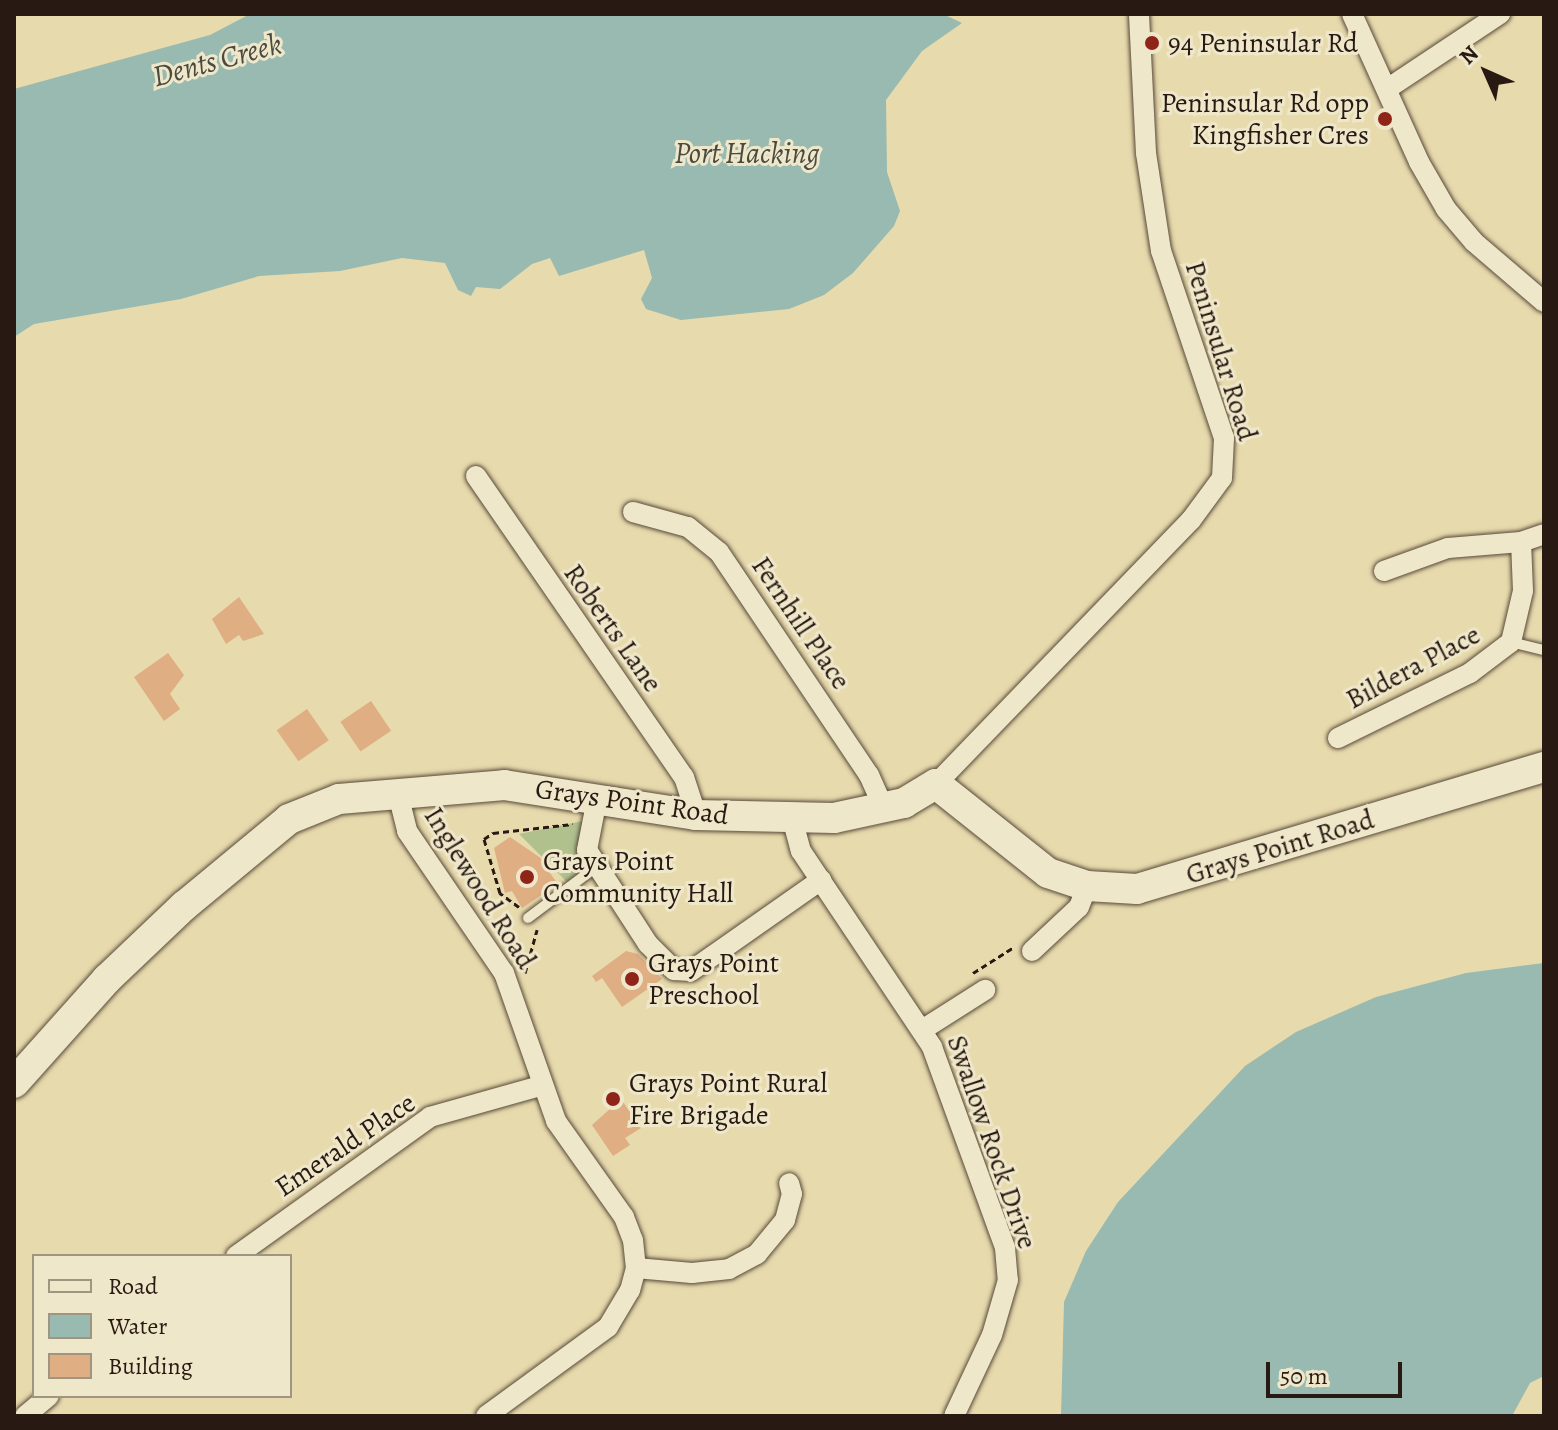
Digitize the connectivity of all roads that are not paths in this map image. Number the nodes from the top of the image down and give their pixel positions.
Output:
1 (1139, 14) edge
2 (1352, 14) edge
3 (1500, 14) edge
4 (1387, 89) junction
5 (1544, 302) edge
6 (476, 476) dead end
7 (633, 512) dead end
8 (1544, 534) edge
9 (1521, 542) junction
10 (1384, 571) dead end
11 (1511, 642) junction
12 (1544, 650) edge
13 (1338, 738) dead end
14 (1544, 767) edge
15 (936, 784) junction
16 (398, 794) junction
17 (596, 807) junction
18 (884, 809) junction
19 (696, 815) junction
20 (792, 818) junction
21 (596, 867) junction
22 (821, 880) junction
23 (1087, 886) junction
24 (528, 918) road end
25 (1032, 951) dead end
26 (985, 990) dead end
27 (922, 1030) junction
28 (14, 1083) edge
29 (540, 1086) junction
30 (789, 1183) dead end
31 (239, 1254) edge
32 (636, 1268) junction
33 (47, 1398) edge
34 (25, 1416) edge
35 (486, 1416) edge
36 (954, 1416) edge

1 - 15 street, Peninsular Road
2 - 4 street
3 - 4 street
4 - 5 street
6 - 19 street, Roberts Lane
7 - 18 street, Fernhill Place
8 - 9 street
9 - 10 street
9 - 11 street, Bildera Place
11 - 12 lane, Bildera Place
11 - 13 street, Bildera Place
14 - 23 street, Grays Point Road
15 - 18 street, Grays Point Road
15 - 23 street, Grays Point Road
16 - 17 street, Grays Point Road
16 - 28 street, Grays Point Road
16 - 29 street, Inglewood Road
17 - 19 street, Grays Point Road
17 - 21 street
18 - 20 street, Grays Point Road
19 - 20 street, Grays Point Road
20 - 22 street, Swallow Rock Drive
21 - 22 street
21 - 24 lane
22 - 27 street, Swallow Rock Drive
23 - 25 street
26 - 27 street
27 - 36 street, Swallow Rock Drive
29 - 31 street, Emerald Place
29 - 32 street, Inglewood Road
30 - 32 street
32 - 35 street
33 - 34 street

